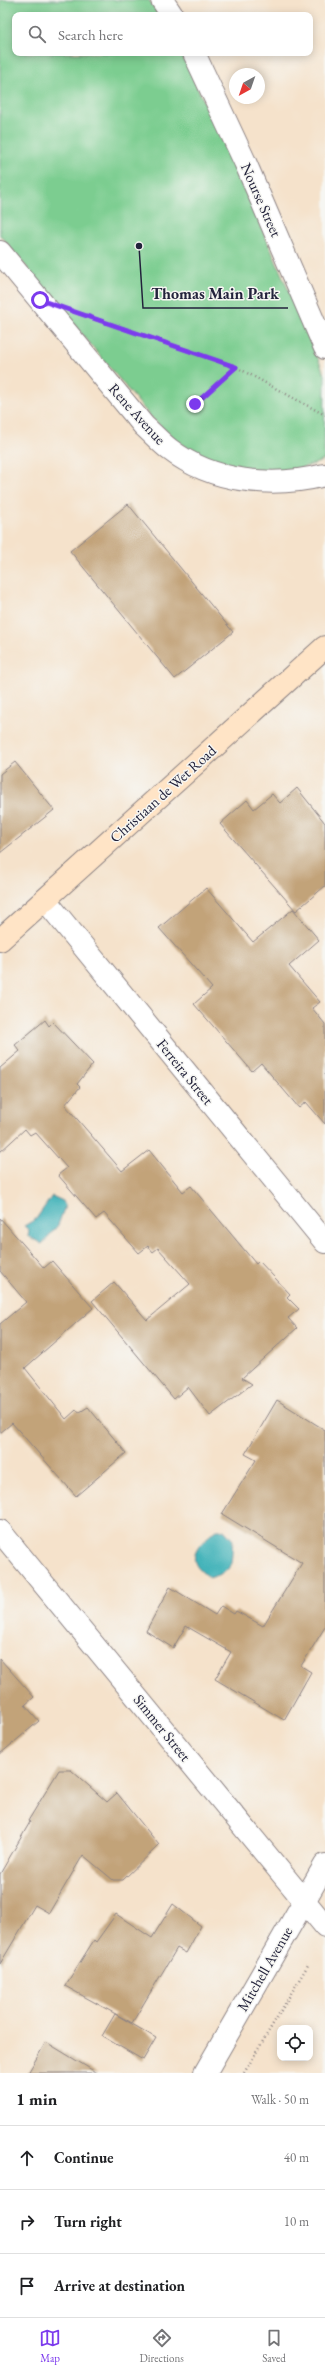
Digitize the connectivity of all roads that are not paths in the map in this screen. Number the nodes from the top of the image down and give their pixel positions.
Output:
1 (162, 0) edge
2 (170, 12) edge
3 (195, 56) edge
4 (0, 252) edge
5 (325, 348) edge
6 (325, 475) edge
7 (325, 647) edge
8 (46, 901) junction
9 (0, 940) edge
10 (325, 1242) edge
11 (0, 1531) edge
12 (325, 1865) edge
13 (304, 1900) junction
14 (325, 1926) edge
15 (205, 2073) edge

1 - 2 street
3 - 5 street, Nourse Street
4 - 6 street, Rene Avenue
7 - 8 main road, Christiaan de Wet Road
8 - 9 main road, Christiaan de Wet Road
8 - 10 street, Ferreira Street
11 - 13 street, Simmer Street
12 - 13 street, Mitchell Avenue
13 - 14 street, Simmer Street
13 - 15 street, Mitchell Avenue

